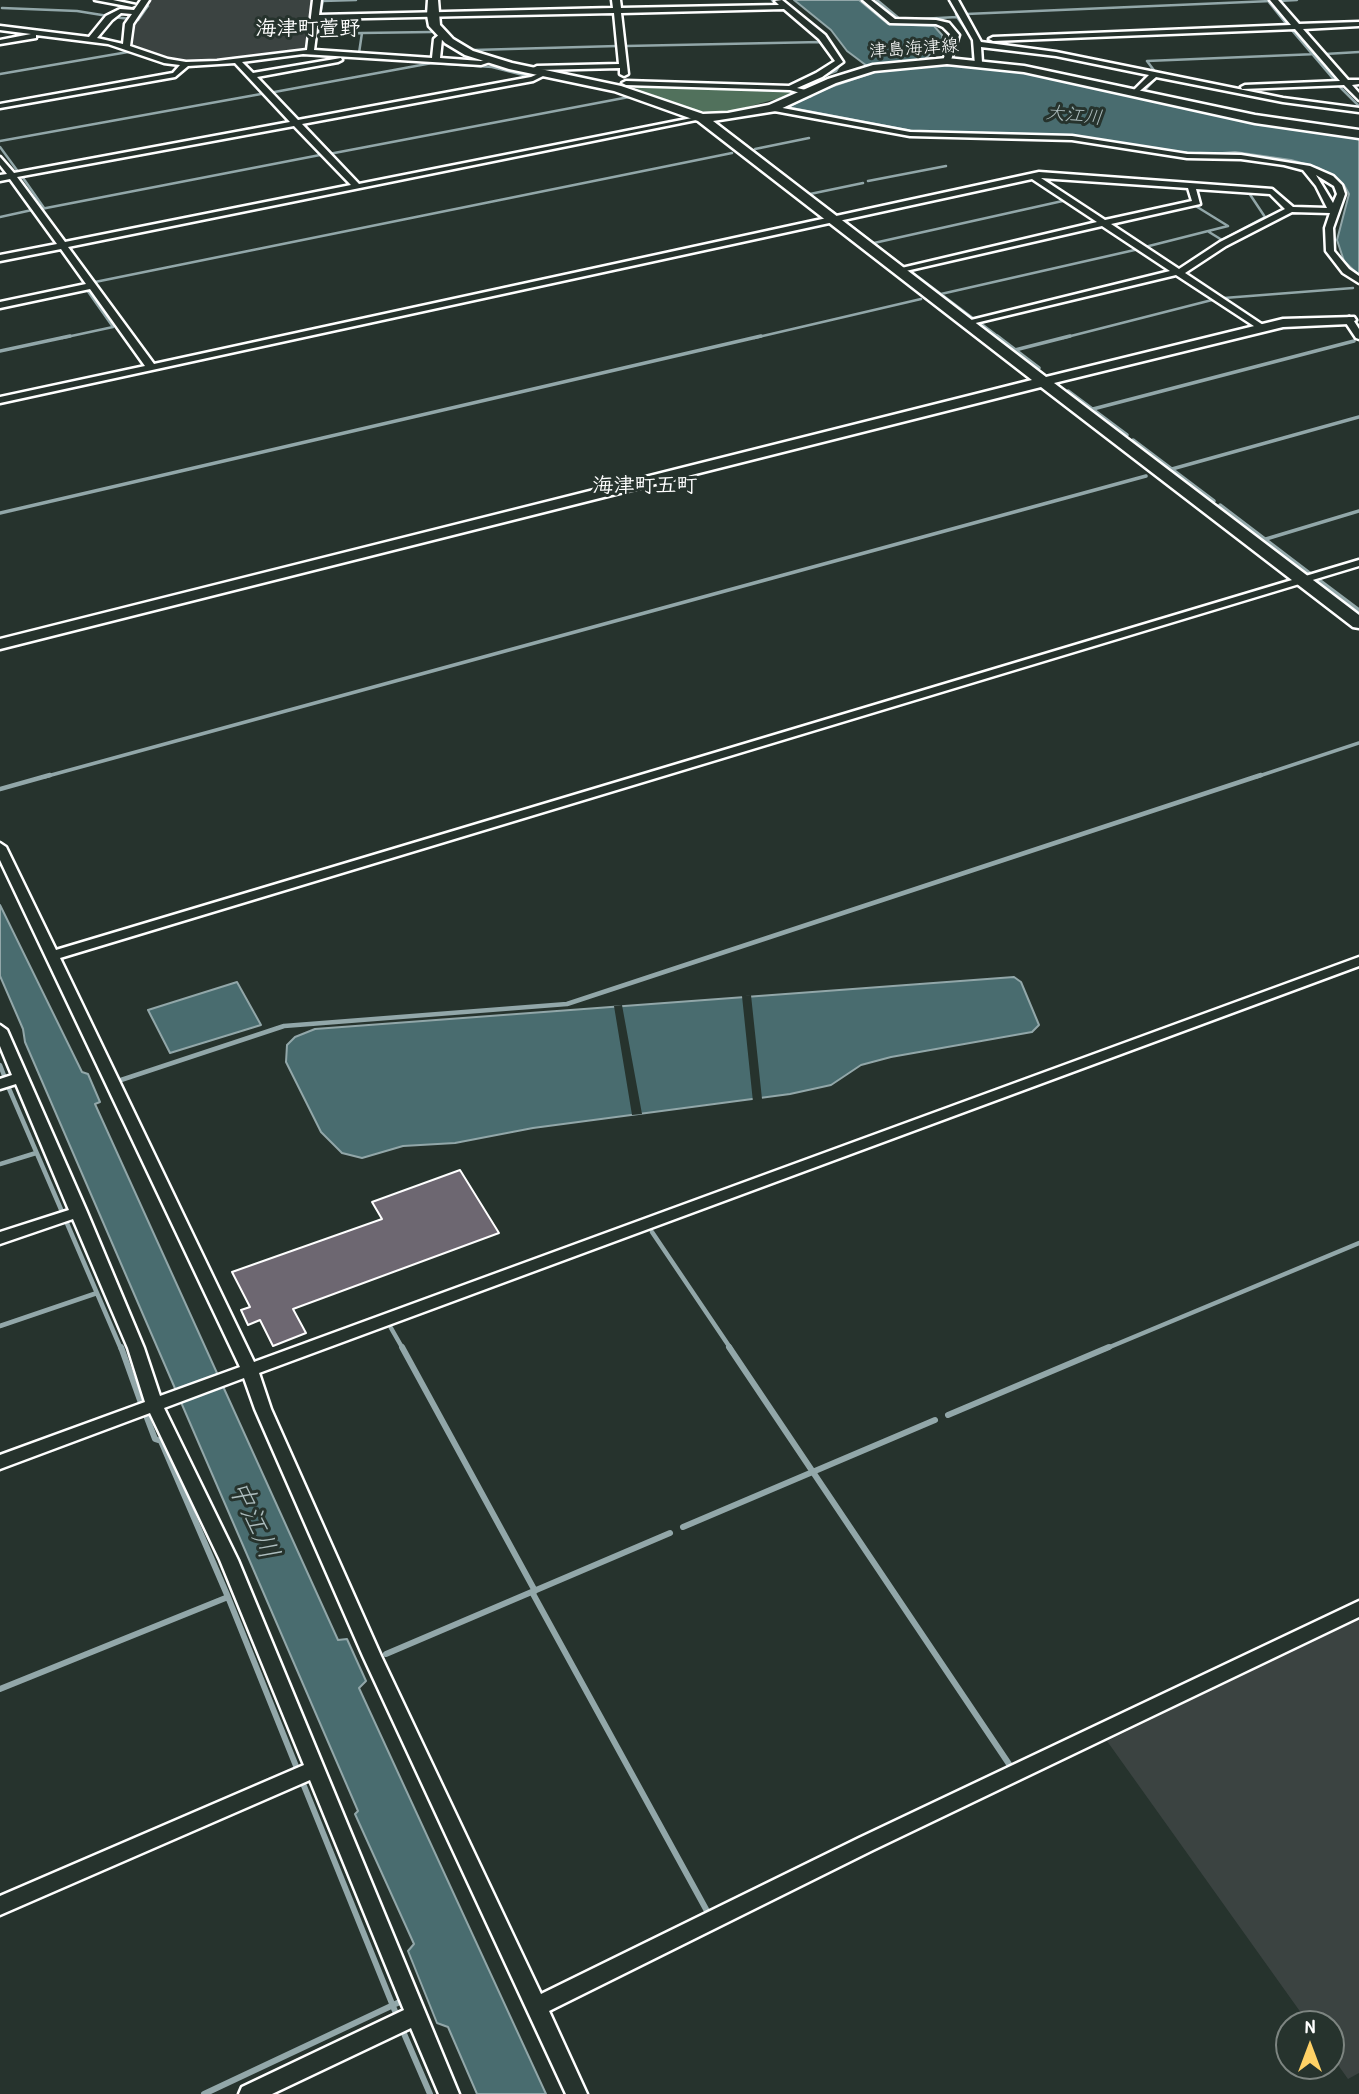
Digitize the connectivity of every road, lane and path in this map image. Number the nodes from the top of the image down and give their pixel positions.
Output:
1 (99, 0) edge
2 (317, 0) edge
3 (433, 0) edge
4 (616, 0) edge
5 (777, 0) edge
6 (867, 0) edge
7 (954, 0) edge
8 (1274, 0) edge
9 (142, 7) edge
10 (785, 7) junction
11 (618, 11) junction
12 (432, 15) junction
13 (315, 17) junction
14 (1359, 24) edge
15 (1297, 27) junction
16 (0, 28) edge
17 (48, 34) junction
18 (442, 35) junction
19 (92, 39) junction
20 (0, 42) edge
21 (978, 42) junction
22 (126, 47) junction
23 (310, 52) junction
24 (360, 56) junction
25 (436, 60) junction
26 (237, 61) junction
27 (489, 61) junction
28 (943, 61) junction
29 (978, 63) junction
30 (186, 64) junction
31 (623, 66) junction
32 (529, 70) junction
33 (545, 73) junction
34 (1154, 74) junction
35 (250, 76) junction
36 (1359, 82) edge
37 (1346, 83) junction
38 (621, 85) junction
39 (790, 88) junction
40 (1222, 88) junction
41 (807, 93) junction
42 (1135, 93) junction
43 (1359, 98) edge
44 (0, 106) edge
45 (772, 108) junction
46 (1359, 110) edge
47 (702, 118) junction
48 (295, 123) junction
49 (1359, 134) edge
50 (0, 159) edge
51 (1306, 168) junction
52 (12, 175) junction
53 (1033, 176) junction
54 (0, 178) edge
55 (1191, 186) junction
56 (357, 187) junction
57 (1291, 209) junction
58 (1333, 211) junction
59 (831, 220) junction
60 (1104, 223) junction
61 (63, 245) junction
62 (0, 258) edge
63 (897, 270) junction
64 (1180, 273) junction
65 (1359, 280) edge
66 (92, 286) junction
67 (0, 305) edge
68 (1354, 320) edge
69 (966, 324) junction
70 (1260, 327) junction
71 (1359, 336) edge
72 (150, 367) junction
73 (1042, 381) junction
74 (0, 400) edge
75 (1359, 563) edge
76 (1304, 581) junction
77 (1359, 623) edge
78 (0, 644) edge
79 (0, 847) edge
80 (51, 956) junction
81 (1359, 961) edge
82 (0, 1030) edge
83 (21, 1077) junction
84 (0, 1084) edge
85 (79, 1212) junction
86 (0, 1238) edge
87 (242, 1374) junction
88 (159, 1405) junction
89 (0, 1462) edge
90 (1359, 1609) edge
91 (315, 1769) junction
92 (0, 1906) edge
93 (536, 2007) junction
94 (414, 2012) junction
95 (249, 2094) edge
96 (449, 2094) edge
97 (577, 2094) edge

1 - 9 street
2 - 13 street
3 - 12 street
4 - 11 street
5 - 10 street
6 - 28 street
7 - 21 street
8 - 15 street
9 - 19 street
9 - 22 street
10 - 11 street
10 - 39 street
11 - 12 street
11 - 31 street
12 - 13 street
12 - 18 street
13 - 23 street
14 - 15 street
15 - 21 street
15 - 37 street
16 - 17 street
17 - 19 street
17 - 20 street
18 - 25 street
18 - 27 street, 津島海津線
19 - 22 street
21 - 29 street
21 - 34 street
22 - 30 street
23 - 24 street
23 - 26 street
24 - 25 street
24 - 35 street
25 - 27 street
26 - 30 street
26 - 35 street
27 - 32 street, 津島海津線
28 - 29 street, 津島海津線
28 - 41 street, 津島海津線
29 - 42 street, 津島海津線
30 - 44 street
31 - 32 street
31 - 38 street
32 - 33 street, 津島海津線
33 - 38 street, 津島海津線
33 - 48 street
34 - 40 street
34 - 42 street
35 - 48 street
36 - 37 street
37 - 40 street
37 - 43 street
38 - 39 street
38 - 47 street, 津島海津線
39 - 41 street
40 - 46 street
41 - 45 street, 津島海津線
42 - 49 street, 津島海津線
45 - 47 street, 津島海津線
45 - 51 street
47 - 56 street
47 - 59 street
48 - 52 street
48 - 56 street
50 - 52 street
51 - 58 street
51 - 58 street
52 - 54 street
52 - 61 street
53 - 55 street
53 - 59 street
53 - 60 street
55 - 57 street
55 - 60 street
56 - 61 street
57 - 58 street
57 - 64 street
58 - 65 street
59 - 63 street
59 - 72 street
60 - 63 street
60 - 64 street
61 - 62 street
61 - 66 street
63 - 69 street
64 - 69 street
64 - 70 street
66 - 67 street
66 - 72 street
68 - 70 street
68 - 71 street
69 - 73 street
70 - 73 street
72 - 74 street
73 - 76 street
73 - 78 street
75 - 76 street
76 - 77 street
76 - 80 street
79 - 80 street
80 - 87 street
81 - 87 street
82 - 83 street
83 - 84 street
83 - 85 street
85 - 86 street
85 - 88 street
87 - 88 street
87 - 93 street
88 - 89 street
88 - 91 street
90 - 93 street
91 - 92 street
91 - 94 street
93 - 97 street
94 - 95 street
94 - 96 street

